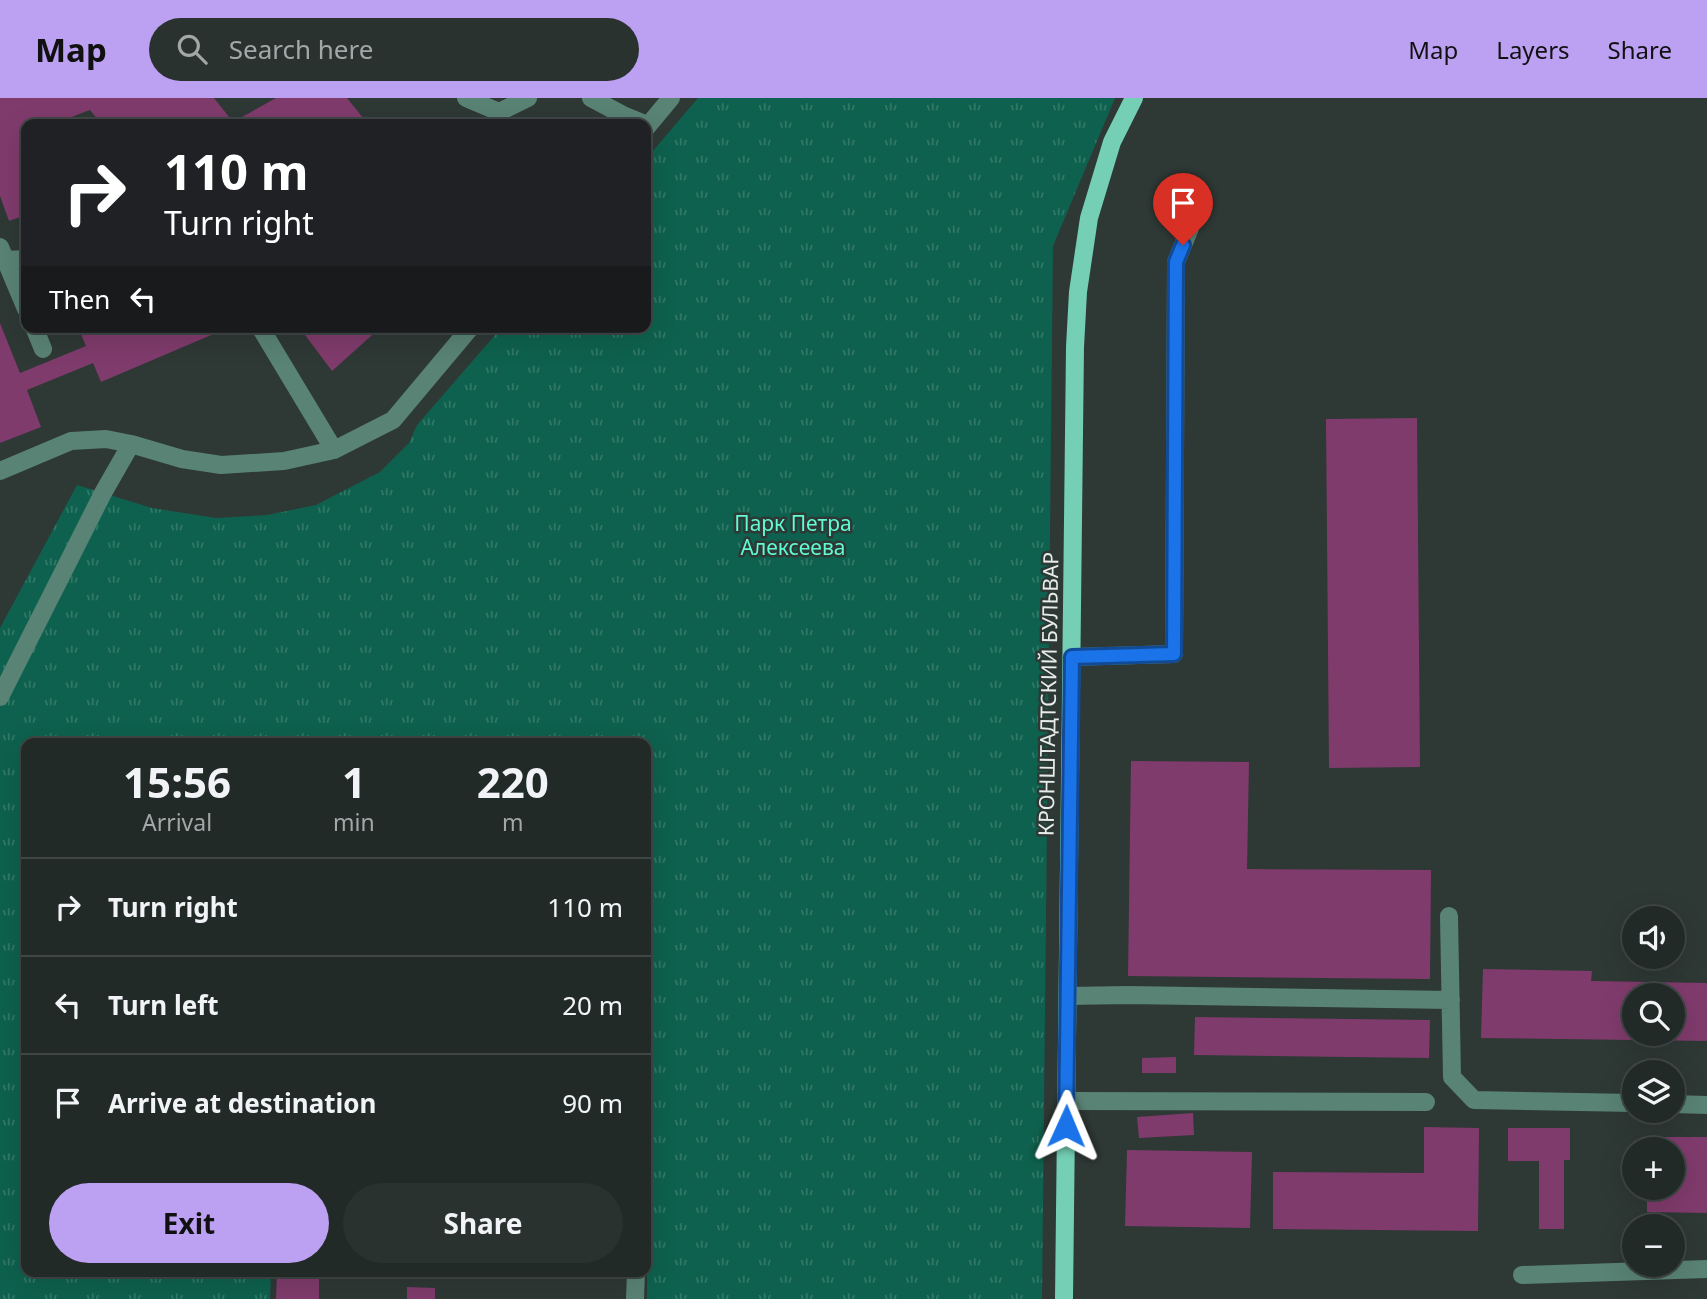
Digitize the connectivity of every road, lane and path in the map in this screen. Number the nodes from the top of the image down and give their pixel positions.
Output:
1 (466, 98) edge
2 (528, 98) edge
3 (592, 98) edge
4 (671, 98) edge
5 (1134, 98) edge
6 (631, 119) edge
7 (651, 120) edge
8 (1190, 228) dead end
9 (2, 253) edge
10 (21, 257) edge
11 (21, 298) edge
12 (36, 333) edge
13 (264, 333) edge
14 (466, 333) edge
15 (43, 349) dead end
16 (131, 444) junction
17 (334, 450) junction
18 (0, 471) edge
19 (1072, 657) junction
20 (0, 697) edge
21 (1449, 916) dead end
22 (1068, 996) junction
23 (1451, 1000) junction
24 (1067, 1101) junction
25 (1426, 1102) dead end
26 (1622, 1103) edge
27 (1685, 1104) edge
28 (1707, 1105) edge
29 (1707, 1269) edge
30 (1522, 1275) dead end
31 (636, 1277) edge
32 (635, 1299) edge
33 (1064, 1299) edge

1 - 2 lane
3 - 6 lane
4 - 7 lane
5 - 19 main road, КРОНШТАДТСКИЙ БУЛЬВАР
8 - 19 lane
9 - 10 lane
9 - 11 lane
12 - 15 lane
13 - 17 lane
14 - 17 lane
16 - 17 lane
16 - 18 lane
16 - 20 lane
19 - 22 main road, КРОНШТАДТСКИЙ БУЛЬВАР
21 - 23 lane
22 - 23 lane
22 - 24 main road, КРОНШТАДТСКИЙ БУЛЬВАР
23 - 26 lane
24 - 25 lane
24 - 33 main road, КРОНШТАДТСКИЙ БУЛЬВАР
27 - 28 lane
29 - 30 lane
31 - 32 lane

